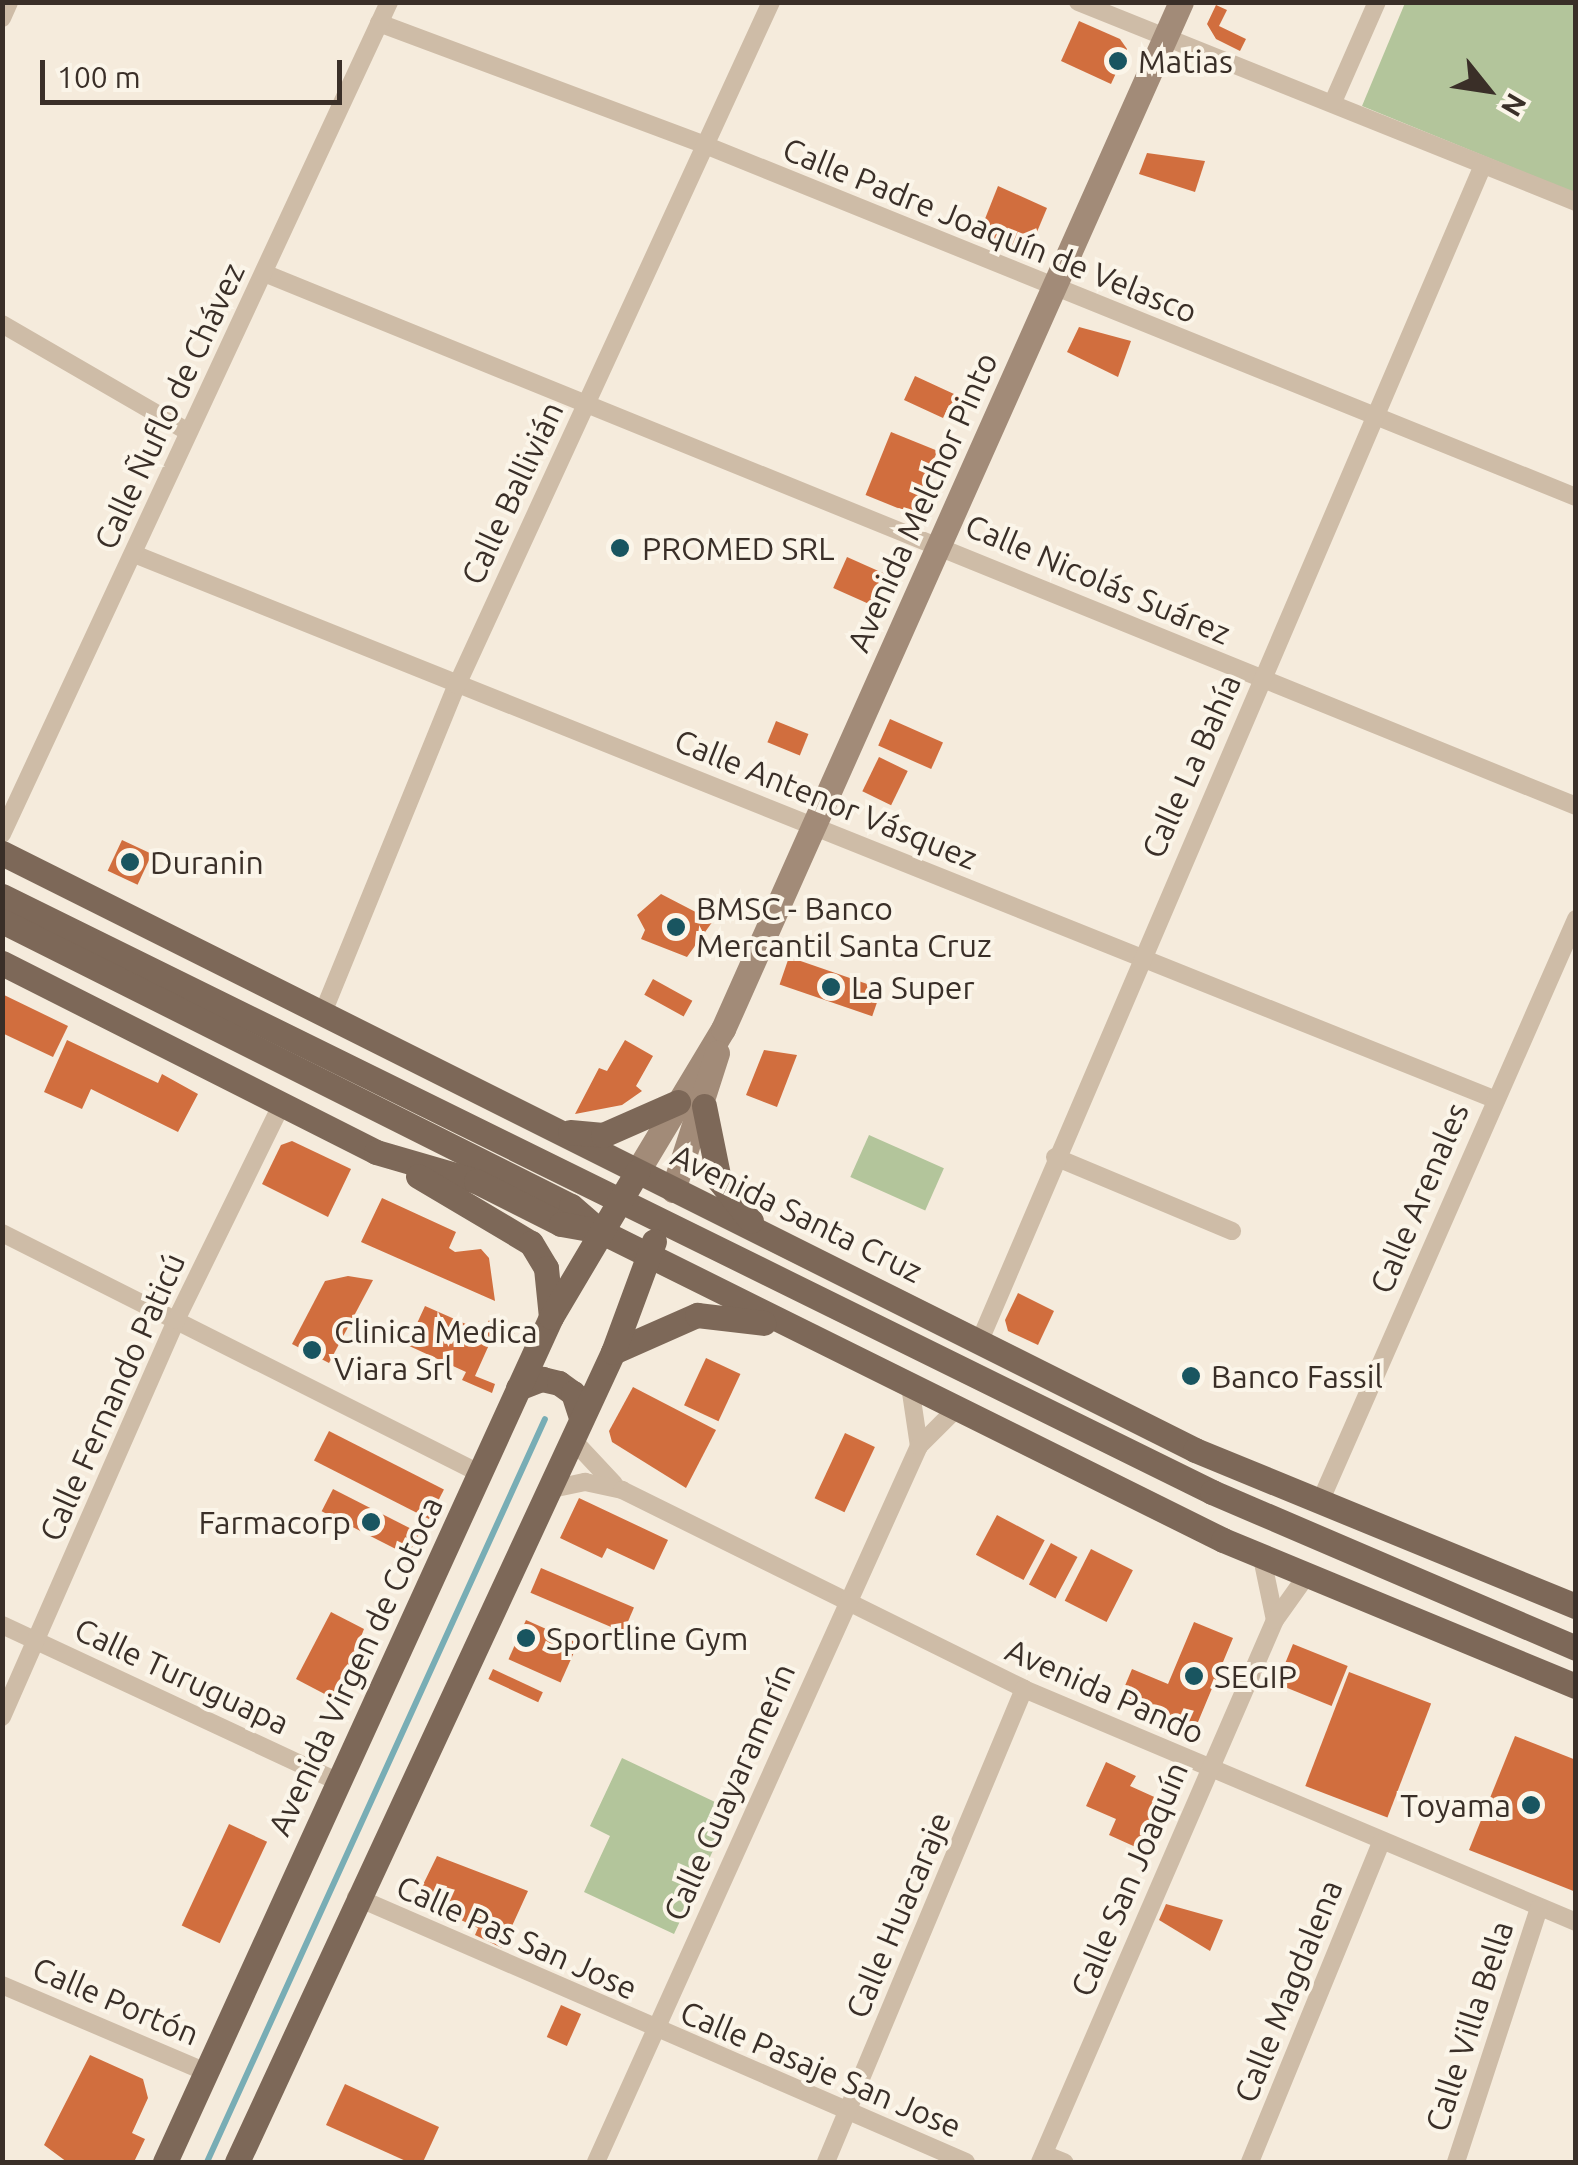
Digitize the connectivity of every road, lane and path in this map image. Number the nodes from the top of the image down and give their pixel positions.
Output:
1 (9, 2) edge
2 (389, 2) edge
3 (771, 2) edge
4 (1078, 2) edge
5 (1181, 2) edge
6 (1377, 2) edge
7 (2, 18) edge
8 (380, 23) junction
9 (1165, 38) junction
10 (1333, 102) junction
11 (704, 144) junction
12 (1483, 165) junction
13 (1576, 202) edge
14 (264, 273) junction
15 (1052, 290) junction
16 (2, 324) edge
17 (586, 406) junction
18 (1373, 418) junction
19 (188, 432) junction
20 (1576, 497) edge
21 (938, 544) junction
22 (134, 554) junction
23 (1261, 682) junction
24 (457, 685) junction
25 (1576, 806) edge
26 (814, 824) junction
27 (2, 834) edge
28 (2, 853) edge
29 (2, 896) edge
30 (1576, 919) edge
31 (2, 921) edge
32 (1137, 961) junction
33 (2, 962) edge
34 (322, 1015) junction
35 (723, 1029) junction
36 (455, 1082) junction
37 (1494, 1099) junction
38 (678, 1102) junction
39 (282, 1104) junction
40 (704, 1106) junction
41 (538, 1122) junction
42 (376, 1152) junction
43 (519, 1154) junction
44 (1055, 1158) junction
45 (637, 1172) junction
46 (674, 1190) junction
47 (618, 1204) junction
48 (660, 1225) junction
49 (1232, 1231) dead end
50 (600, 1232) junction
51 (2, 1233) edge
52 (782, 1244) junction
53 (649, 1256) junction
54 (771, 1280) junction
55 (878, 1289) junction
56 (551, 1317) junction
57 (176, 1320) junction
58 (802, 1331) junction
59 (981, 1338) junction
60 (613, 1352) junction
61 (910, 1386) junction
62 (518, 1388) junction
63 (957, 1408) junction
64 (576, 1428) junction
65 (919, 1446) junction
66 (1196, 1450) junction
67 (479, 1473) junction
68 (547, 1490) junction
69 (622, 1490) junction
70 (1320, 1502) junction
71 (1262, 1558) junction
72 (1384, 1566) junction
73 (1307, 1575) junction
74 (848, 1601) junction
75 (1576, 1606) edge
76 (1275, 1620) junction
77 (2, 1625) edge
78 (37, 1642) junction
79 (1576, 1648) edge
80 (1576, 1686) edge
81 (1024, 1690) junction
82 (2, 1717) edge
83 (1208, 1770) junction
84 (336, 1782) junction
85 (1381, 1843) junction
86 (356, 1897) junction
87 (1539, 1908) junction
88 (1576, 1922) edge
89 (2, 1985) edge
90 (654, 2032) junction
91 (206, 2072) junction
92 (848, 2114) junction
93 (1042, 2158) edge
94 (164, 2162) edge
95 (238, 2162) edge
96 (596, 2162) edge
97 (826, 2162) edge
98 (966, 2162) edge
99 (1064, 2162) edge
100 (1250, 2162) edge
101 (1456, 2162) edge

1 - 7 street
2 - 8 street, Calle Ñuflo de Chávez
3 - 11 street, Calle Ballivián
4 - 9 street
5 - 9 main road, Avenida Melchor Pinto
6 - 10 street
8 - 11 street, Calle Padre Joaquín de Velasco
8 - 14 street, Calle Ñuflo de Chávez
9 - 10 street
9 - 15 main road, Avenida Melchor Pinto
10 - 12 street
11 - 15 street, Calle Padre Joaquín de Velasco
11 - 17 street, Calle Ballivián
12 - 13 street
12 - 18 street, Calle La Bahía
14 - 17 street, Calle Nicolás Suárez
14 - 19 street, Calle Ñuflo de Chávez
15 - 18 street, Calle Padre Joaquín de Velasco
15 - 21 main road, Avenida Melchor Pinto
16 - 19 street
17 - 21 street, Calle Nicolás Suárez
17 - 24 street, Calle Ballivián
18 - 20 street, Calle Padre Joaquín de Velasco
18 - 23 street, Calle La Bahía
19 - 22 street, Calle Ñuflo de Chávez
21 - 23 street, Calle Nicolás Suárez
21 - 26 main road, Avenida Melchor Pinto
22 - 24 street, Calle Antenor Vásquez
22 - 27 street, Calle Ñuflo de Chávez
23 - 25 street, Calle Nicolás Suárez
23 - 32 street, Calle La Bahía
24 - 26 street, Calle Antenor Vásquez
24 - 34 street, Calle Ballivián
26 - 32 street, Calle Antenor Vásquez
26 - 35 main road, Avenida Melchor Pinto
28 - 34 main road, Avenida Santa Cruz
29 - 43 main road
30 - 37 street, Calle Arenales
31 - 50 main road
32 - 37 street, Calle Antenor Vásquez
32 - 44 street, Calle La Bahía
33 - 39 main road
34 - 36 main road, Avenida Santa Cruz
35 - 38 main road, Avenida Melchor Pinto
35 - 40 main road, Avenida Melchor Pinto
36 - 41 main road, Avenida Santa Cruz
36 - 43 main road
37 - 70 street, Calle Arenales
38 - 41 main road
38 - 45 main road, Avenida Melchor Pinto
39 - 42 main road
39 - 57 street, Calle Fernando Paticú
40 - 46 main road, Avenida Melchor Pinto
40 - 52 main road
41 - 45 main road, Avenida Santa Cruz
42 - 50 main road
42 - 56 main road
43 - 47 main road
44 - 49 street
44 - 59 street, Calle La Bahía
45 - 46 main road, Avenida Santa Cruz
45 - 47 main road, Avenida Melchor Pinto
46 - 48 main road, Avenida Melchor Pinto
46 - 52 main road, Avenida Santa Cruz
47 - 48 main road
47 - 50 main road, Avenida Virgen de Cotoca
48 - 53 main road
48 - 54 main road
50 - 53 main road
50 - 56 main road, Avenida Virgen de Cotoca
51 - 57 street
52 - 55 main road, Avenida Santa Cruz
53 - 58 main road
53 - 60 main road
54 - 55 main road
54 - 72 main road
55 - 59 main road, Avenida Santa Cruz
56 - 62 main road, Avenida Virgen de Cotoca
57 - 67 street
57 - 78 street, Calle Fernando Paticú
58 - 60 main road
58 - 61 main road
59 - 66 main road, Avenida Santa Cruz
60 - 64 main road
61 - 63 main road
61 - 65 street
62 - 64 main road
62 - 67 main road, Avenida Virgen de Cotoca
63 - 65 street, Calle Guayaramerín
63 - 71 main road
64 - 68 main road
64 - 69 street, Avenida Pando
65 - 74 street, Calle Guayaramerín
66 - 70 main road, Avenida Santa Cruz
66 - 72 main road
67 - 84 main road, Avenida Virgen de Cotoca
68 - 69 street, Avenida Pando
68 - 86 main road
69 - 74 street, Avenida Pando
70 - 75 main road, Avenida Santa Cruz
71 - 73 main road
71 - 76 street
72 - 79 main road
73 - 76 street, Calle San Joaquín
73 - 80 main road
74 - 81 street, Avenida Pando
74 - 90 street, Calle Guayaramerín
76 - 83 street, Calle San Joaquín
77 - 78 street, Calle Turuguapa
78 - 82 street, Calle Fernando Paticú
78 - 84 street, Calle Turuguapa
81 - 83 street, Avenida Pando
81 - 92 street, Calle Huacaraje
83 - 85 street, Avenida Pando
83 - 93 street, Calle San Joaquín
84 - 91 main road, Avenida Virgen de Cotoca
85 - 87 street, Avenida Pando
85 - 100 street, Calle Magdalena
86 - 90 street, Calle Pas San Jose
86 - 95 main road
87 - 88 street, Avenida Pando
87 - 101 street, Calle Villa Bella
89 - 91 street, Calle Portón
90 - 92 street, Calle Pasaje San Jose
90 - 96 street, Calle Guayaramerín
91 - 94 main road, Avenida Virgen de Cotoca
92 - 97 street, Calle Huacaraje
92 - 98 street, Calle Pasaje San Jose
93 - 99 street

